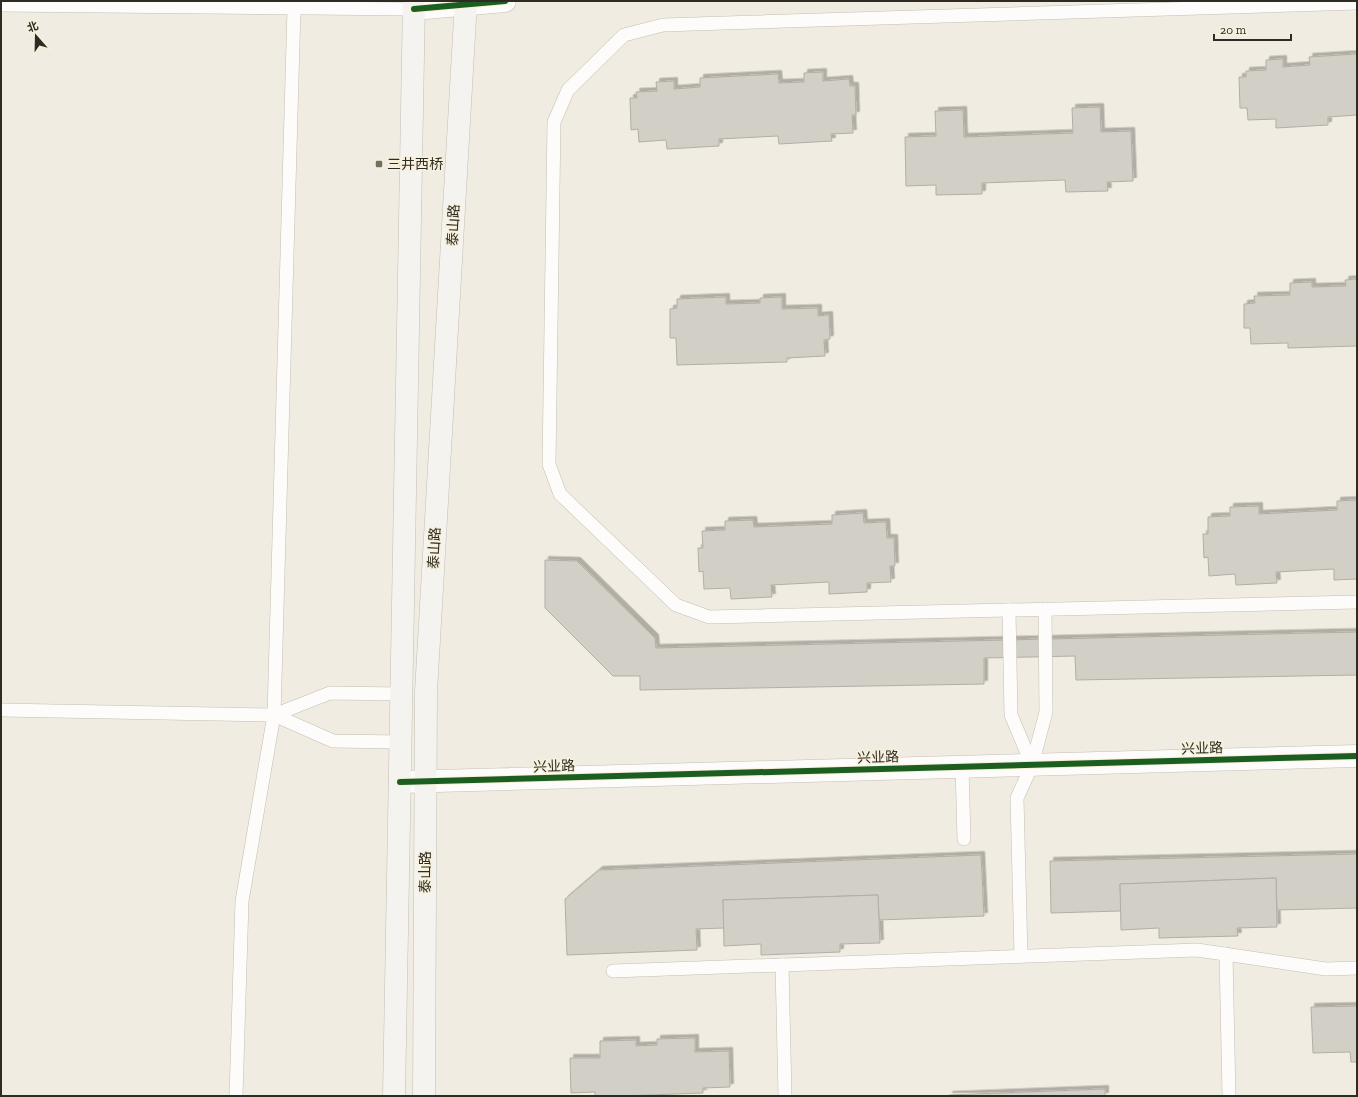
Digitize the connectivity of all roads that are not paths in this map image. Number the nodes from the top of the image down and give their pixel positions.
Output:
1 (505, 1) edge
2 (466, 3) edge
3 (1357, 3) edge
4 (414, 5) edge
5 (1, 6) edge
6 (294, 8) junction
7 (1357, 602) edge
8 (1045, 609) junction
9 (1009, 610) junction
10 (401, 694) junction
11 (1, 710) edge
12 (274, 715) junction
13 (401, 742) junction
14 (1357, 756) edge
15 (1032, 765) junction
16 (962, 766) junction
17 (425, 781) junction
18 (400, 782) junction
19 (964, 840) dead end
20 (1226, 954) junction
21 (1021, 956) junction
22 (782, 965) junction
23 (1357, 968) edge
24 (613, 971) dead end
25 (236, 1096) edge
26 (394, 1096) edge
27 (424, 1096) edge
28 (785, 1096) edge
29 (1229, 1096) edge

1 - 2 street
2 - 4 street
2 - 17 main road, 泰山路
3 - 9 lane
4 - 6 lane
4 - 10 main road, 泰山路
5 - 6 lane
6 - 12 lane
7 - 8 lane
8 - 9 lane
8 - 15 lane
9 - 15 lane
10 - 12 lane
10 - 13 main road, 泰山路
11 - 12 lane
12 - 13 lane
12 - 25 lane
13 - 18 main road, 泰山路
14 - 15 street, 兴业路
15 - 16 street, 兴业路
15 - 21 lane
16 - 17 street, 兴业路
16 - 19 lane
17 - 18 street, 兴业路
17 - 27 main road, 泰山路
18 - 26 main road, 泰山路
20 - 21 lane
20 - 23 lane
20 - 29 lane
21 - 22 lane
22 - 24 lane
22 - 28 lane

